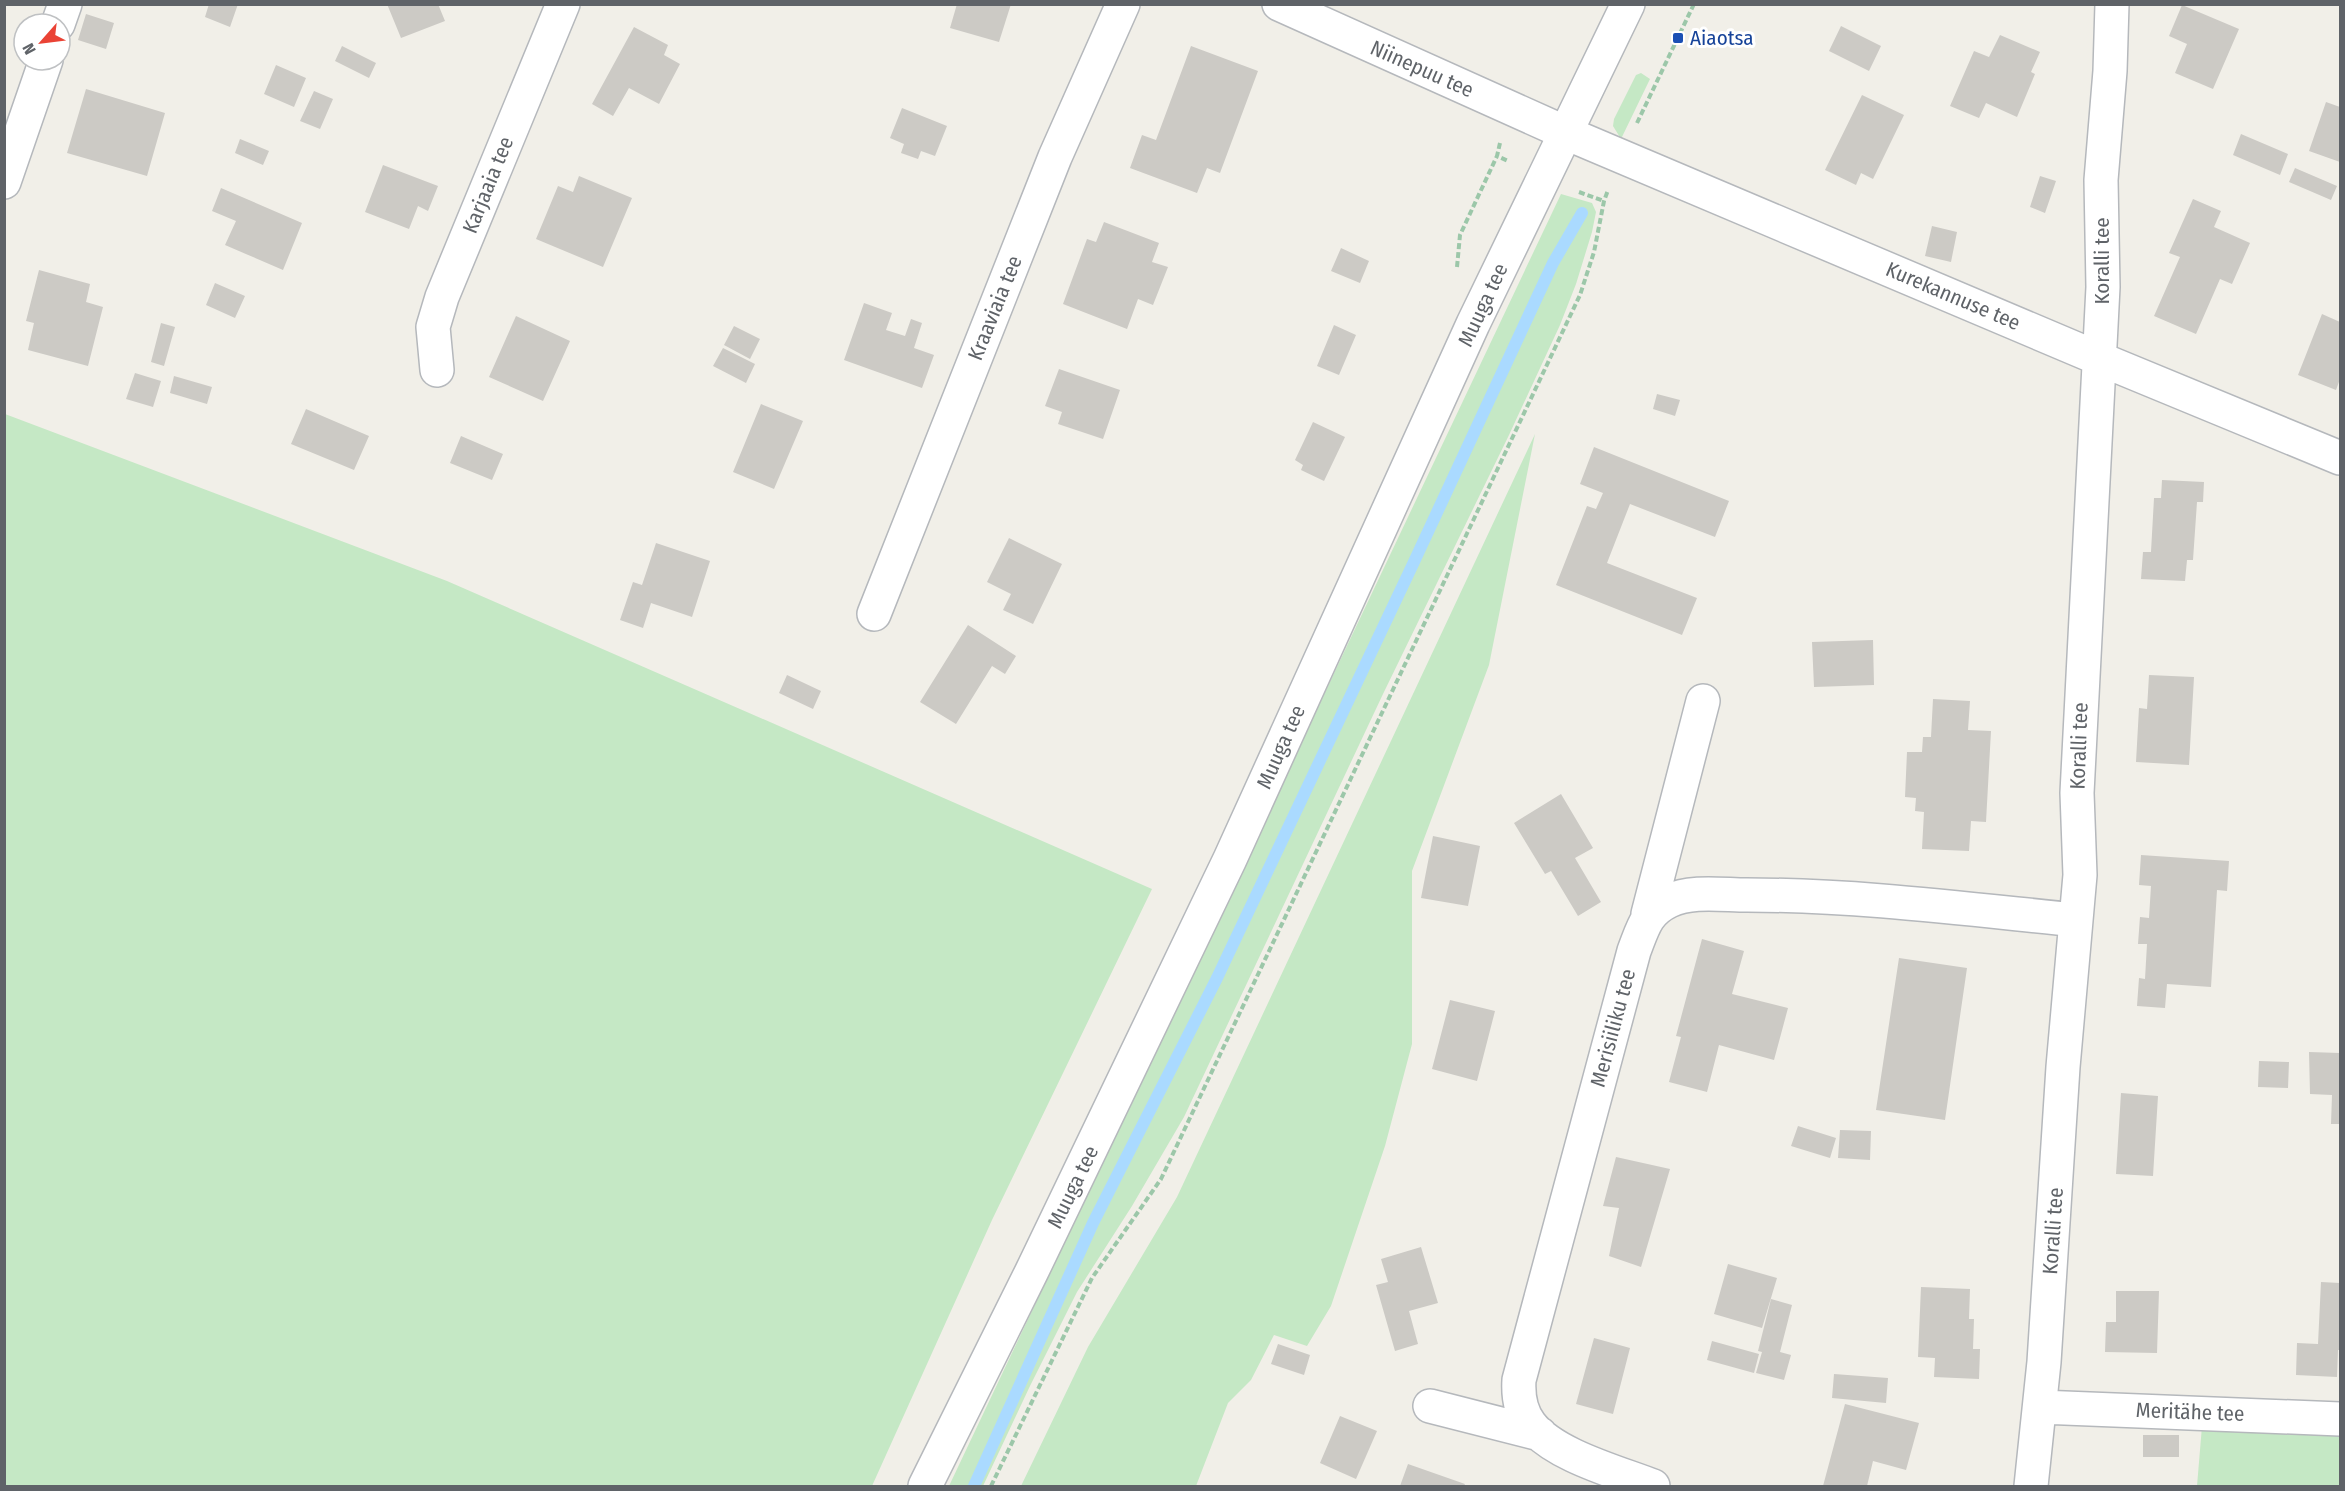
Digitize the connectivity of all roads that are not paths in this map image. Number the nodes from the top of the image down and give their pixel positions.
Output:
1 (563, 4) edge
2 (1122, 4) edge
3 (1279, 4) edge
4 (1628, 4) edge
5 (2112, 4) edge
6 (42, 72) edge
7 (1566, 133) junction
8 (4, 182) edge
9 (2100, 359) junction
10 (437, 370) dead end
11 (2340, 458) edge
12 (874, 614) dead end
13 (1703, 701) dead end
14 (1648, 915) junction
15 (2076, 920) junction
16 (1430, 1406) dead end
17 (2040, 1407) junction
18 (2340, 1419) edge
19 (1540, 1434) junction
20 (925, 1486) edge
21 (1653, 1486) edge
22 (2031, 1486) edge

1 - 10 street, Karjaaia tee
2 - 12 street, Kraaviaia tee
3 - 7 street, Niinepuu tee
4 - 7 street, Muuga tee
5 - 9 street, Koralli tee
6 - 8 street
7 - 9 street, Kurekannuse tee
7 - 20 street, Muuga tee
9 - 11 street, Kurekannuse tee
9 - 15 street, Koralli tee
13 - 14 street, Merisiiliku tee
14 - 15 street
14 - 19 street, Merisiiliku tee
15 - 17 street, Koralli tee
16 - 19 street
17 - 18 street, Meritähe tee
17 - 22 street, Koralli tee
19 - 21 street, Merisiiliku tee

